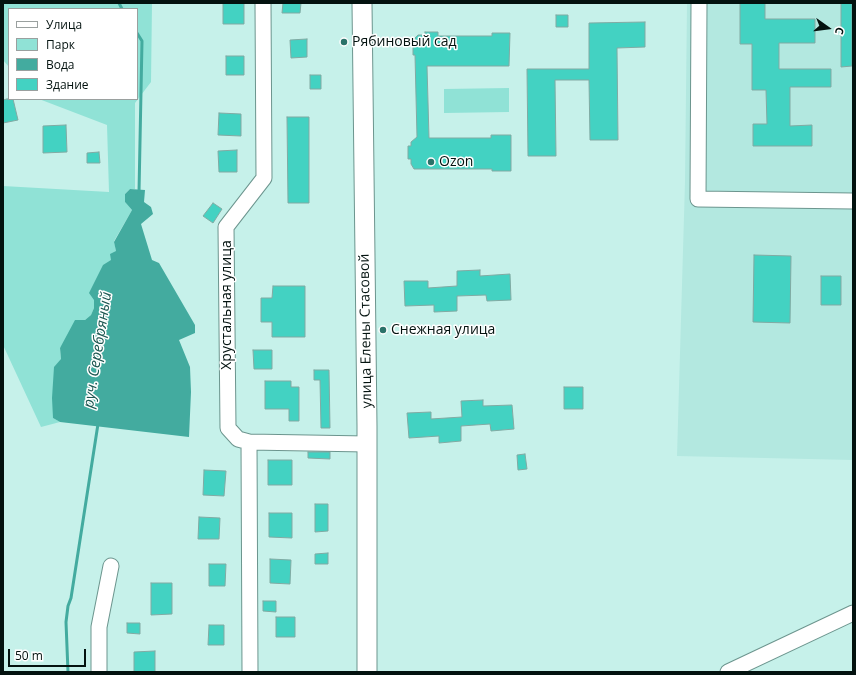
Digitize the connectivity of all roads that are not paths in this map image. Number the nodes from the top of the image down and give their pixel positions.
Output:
1 (263, 3) edge
2 (362, 3) edge
3 (699, 3) edge
4 (853, 201) edge
5 (250, 442) junction
6 (367, 444) junction
7 (111, 566) dead end
8 (853, 613) edge
9 (366, 668) edge
10 (99, 672) edge
11 (250, 672) edge
12 (728, 672) edge

1 - 5 street, Хрустальная улица
2 - 6 main road, улица Елены Стасовой
3 - 4 street
5 - 6 street
5 - 11 street
6 - 9 main road, улица Елены Стасовой
7 - 10 street
8 - 12 street

